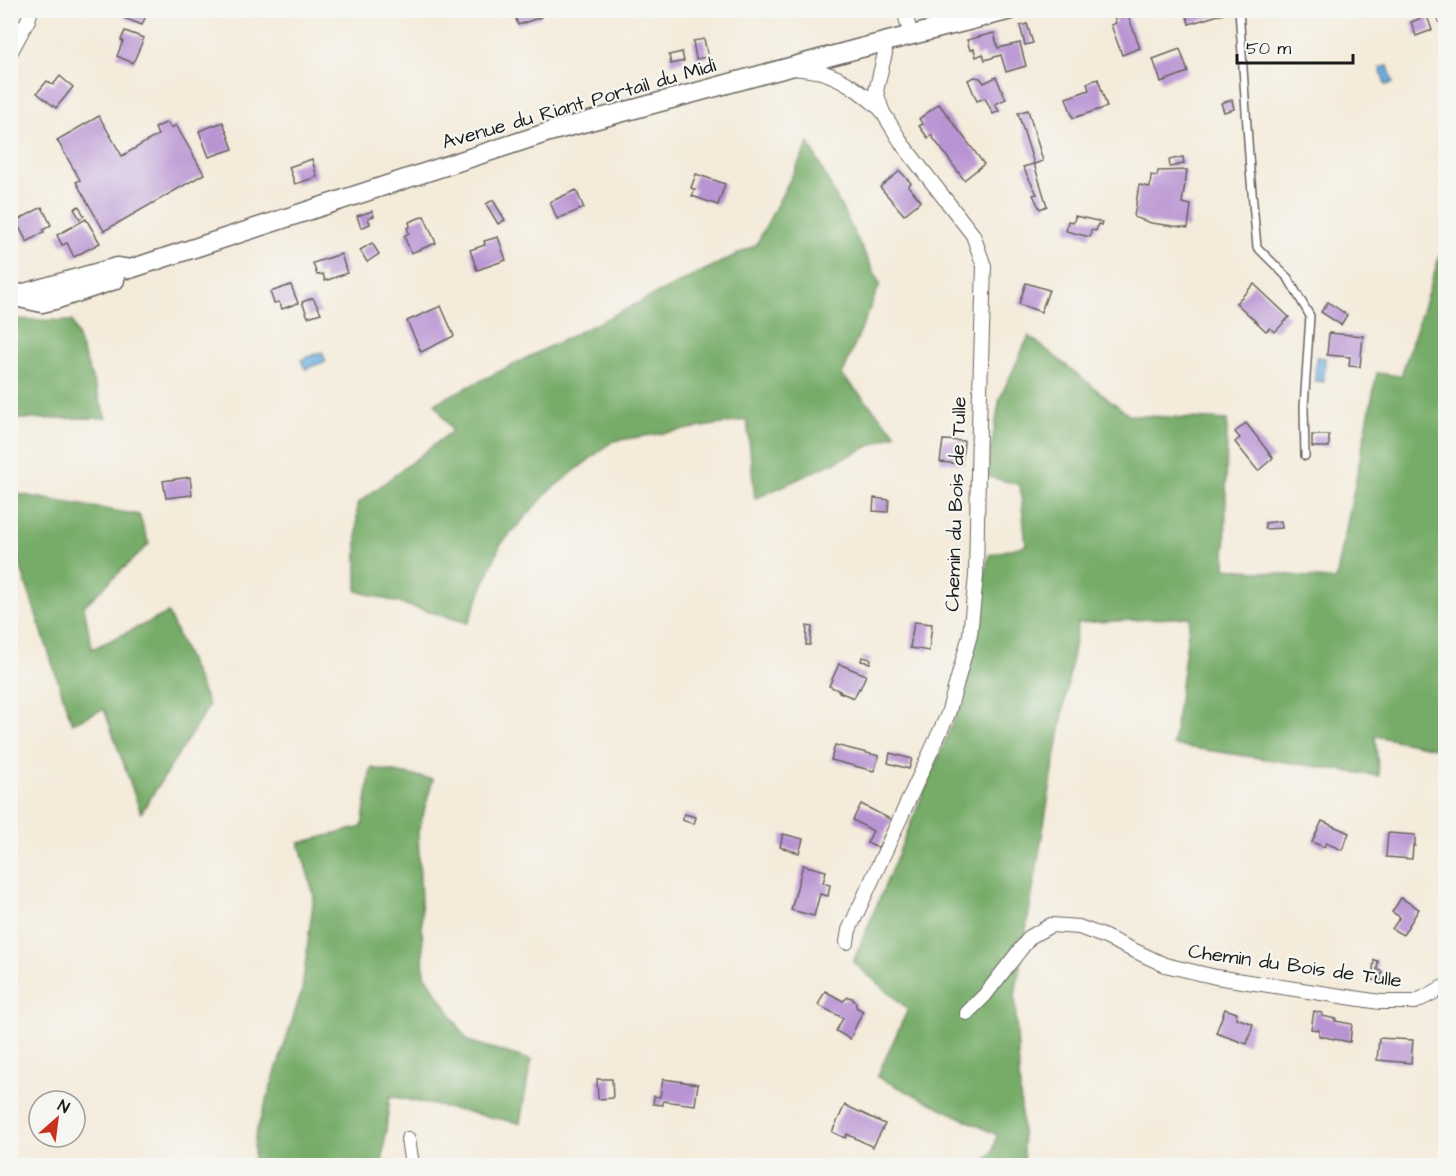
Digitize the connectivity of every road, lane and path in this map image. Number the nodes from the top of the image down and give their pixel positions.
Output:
1 (31, 10) edge
2 (904, 10) edge
3 (1011, 10) edge
4 (1239, 10) edge
5 (1443, 10) edge
6 (1446, 19) edge
7 (911, 36) junction
8 (884, 42) junction
9 (10, 53) edge
10 (788, 68) junction
11 (882, 111) junction
12 (10, 297) edge
13 (1305, 456) dead end
14 (847, 942) dead end
15 (1446, 986) edge
16 (967, 1014) dead end
17 (408, 1139) dead end
18 (409, 1166) edge

1 - 9 street
2 - 7 street
3 - 7 main road, Avenue du Riant Portail du Midi
4 - 13 lane
5 - 6 street
7 - 8 main road, Avenue du Riant Portail du Midi
8 - 10 main road, Avenue du Riant Portail du Midi
8 - 11 street, Chemin du Bois de Tulle
10 - 11 street, Chemin du Bois de Tulle
10 - 12 main road, Avenue du Riant Portail du Midi
11 - 14 street, Chemin du Bois de Tulle
15 - 16 street, Chemin du Bois de Tulle
17 - 18 street

